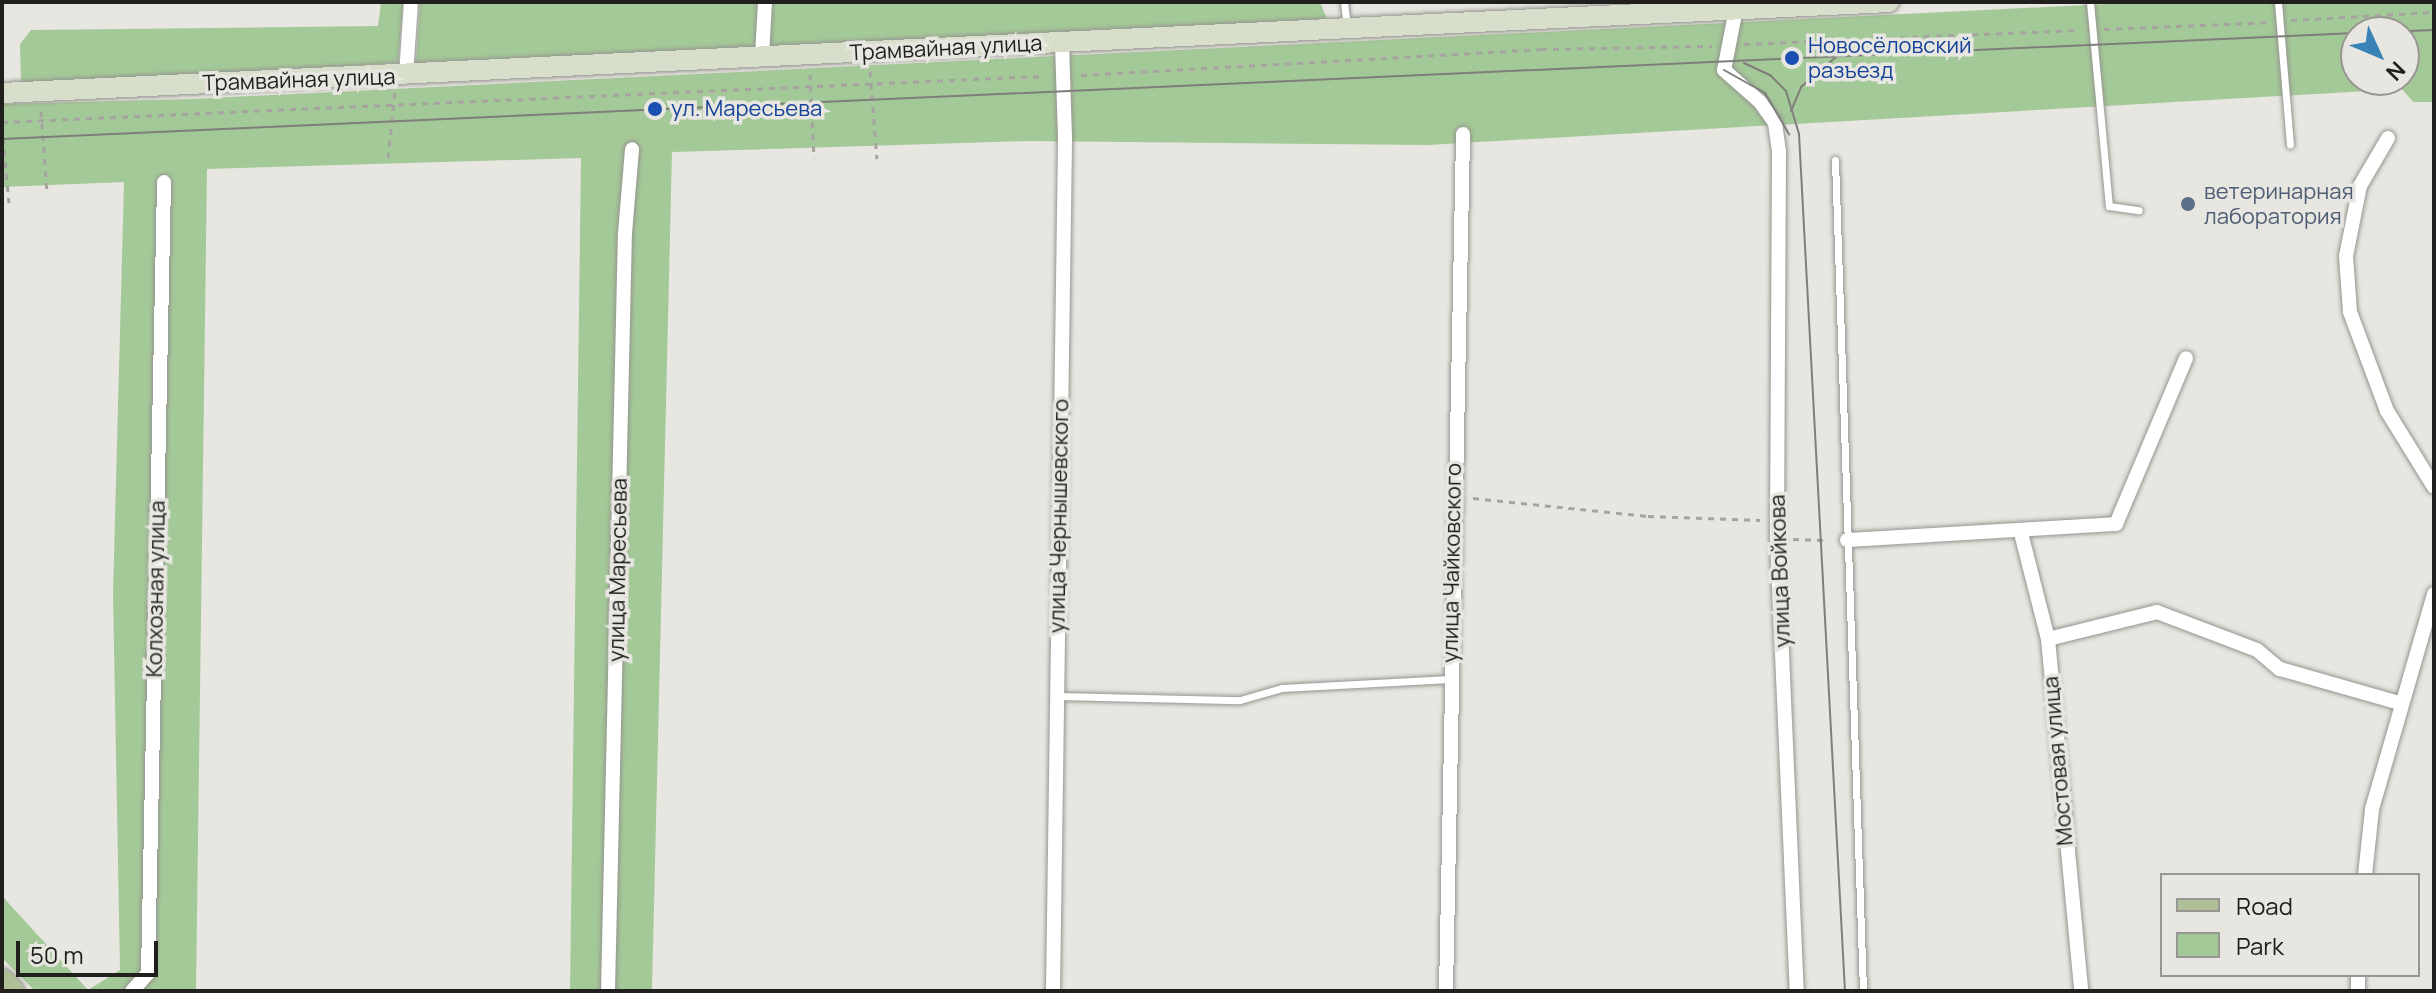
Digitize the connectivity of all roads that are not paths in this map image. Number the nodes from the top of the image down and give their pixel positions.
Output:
1 (411, 2) edge
2 (765, 2) edge
3 (1344, 2) edge
4 (1889, 2) edge
5 (2090, 2) edge
6 (2278, 2) edge
7 (1858, 3) edge
8 (1795, 4) edge
9 (1736, 9) junction
10 (1597, 10) edge
11 (1347, 29) junction
12 (1062, 42) junction
13 (762, 56) junction
14 (400, 75) junction
15 (2, 93) edge
16 (1463, 134) dead end
17 (2388, 138) dead end
18 (2290, 144) dead end
19 (632, 149) dead end
20 (1835, 160) dead end
21 (164, 182) dead end
22 (2139, 210) dead end
23 (2186, 358) dead end
24 (2434, 487) edge
25 (2021, 533) junction
26 (1847, 540) junction
27 (2434, 594) edge
28 (2048, 639) junction
29 (1450, 679) junction
30 (1056, 696) junction
31 (2399, 703) junction
32 (2365, 873) edge
33 (2, 981) edge
34 (12, 991) edge
35 (132, 991) edge
36 (608, 991) edge
37 (1053, 991) edge
38 (1446, 991) edge
39 (1797, 991) edge
40 (1863, 991) edge
41 (2081, 991) edge

1 - 14 street
2 - 13 street
3 - 11 lane
4 - 7 main road, Трамвайная улица
5 - 22 lane
6 - 18 lane
7 - 8 main road, Трамвайная улица
8 - 9 main road, Трамвайная улица
9 - 10 main road, Трамвайная улица
9 - 39 street, улица Войкова
10 - 11 main road, Трамвайная улица
11 - 12 main road, Трамвайная улица
12 - 13 main road, Трамвайная улица
12 - 30 street, улица Чернышевского
13 - 14 main road, Трамвайная улица
14 - 15 main road, Трамвайная улица
16 - 29 street, улица Чайковского
17 - 24 street
19 - 36 street, улица Маресьева
20 - 26 lane
21 - 35 street, Колхозная улица
23 - 25 street
25 - 26 street
25 - 28 street, Мостовая улица
26 - 40 lane
27 - 31 street
28 - 31 street
28 - 41 street, Мостовая улица
29 - 30 lane
29 - 38 street, улица Чайковского
30 - 37 street, улица Чернышевского
31 - 32 street
33 - 34 main road

